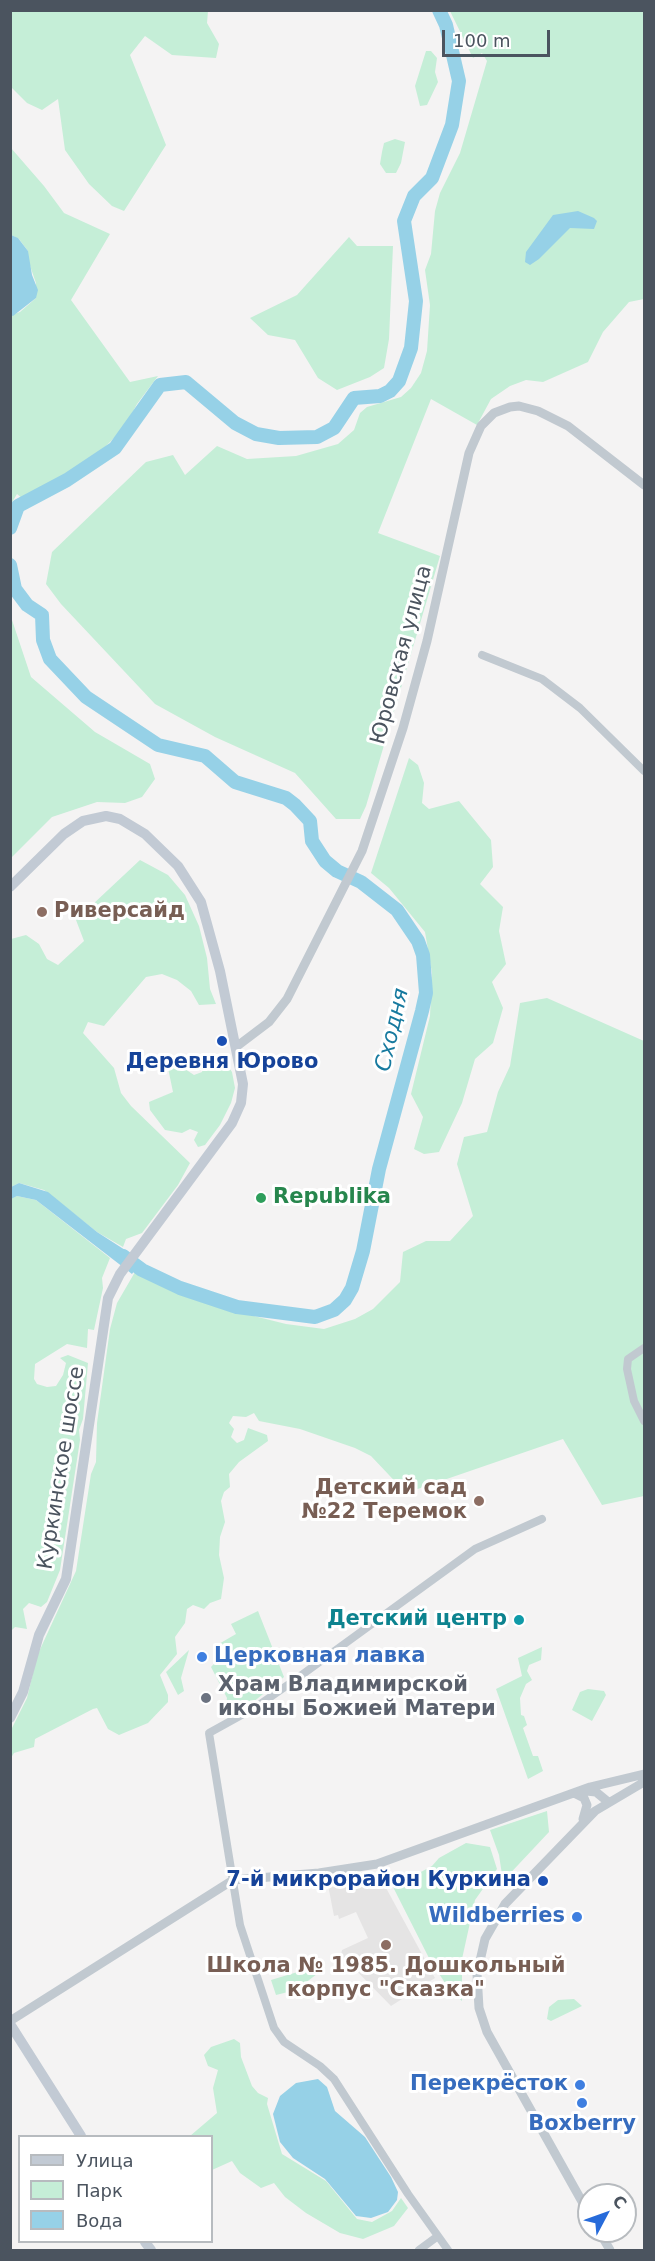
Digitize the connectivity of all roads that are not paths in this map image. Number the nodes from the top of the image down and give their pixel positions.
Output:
1 (645, 485) edge
2 (482, 655) dead end
3 (645, 771) edge
4 (10, 887) edge
5 (236, 1047) junction
6 (645, 1348) edge
7 (645, 1421) edge
8 (543, 1519) dead end
9 (10, 1718) edge
10 (645, 1774) edge
11 (645, 1782) edge
12 (574, 1793) junction
13 (607, 1801) junction
14 (581, 1823) junction
15 (233, 1880) junction
16 (10, 2022) edge
17 (80, 2135) edge
18 (577, 2193) edge
19 (438, 2236) junction
20 (419, 2250) edge
21 (448, 2250) edge

1 - 5 street, Юровская улица
2 - 3 street
4 - 5 main road, Куркинское шоссе
5 - 9 main road, Куркинское шоссе
6 - 7 street
8 - 15 street
10 - 12 street
11 - 13 street
12 - 13 street
12 - 14 street
12 - 15 street
13 - 14 street
14 - 18 street
15 - 16 street
15 - 19 street
16 - 17 main road
19 - 20 street
19 - 21 street

